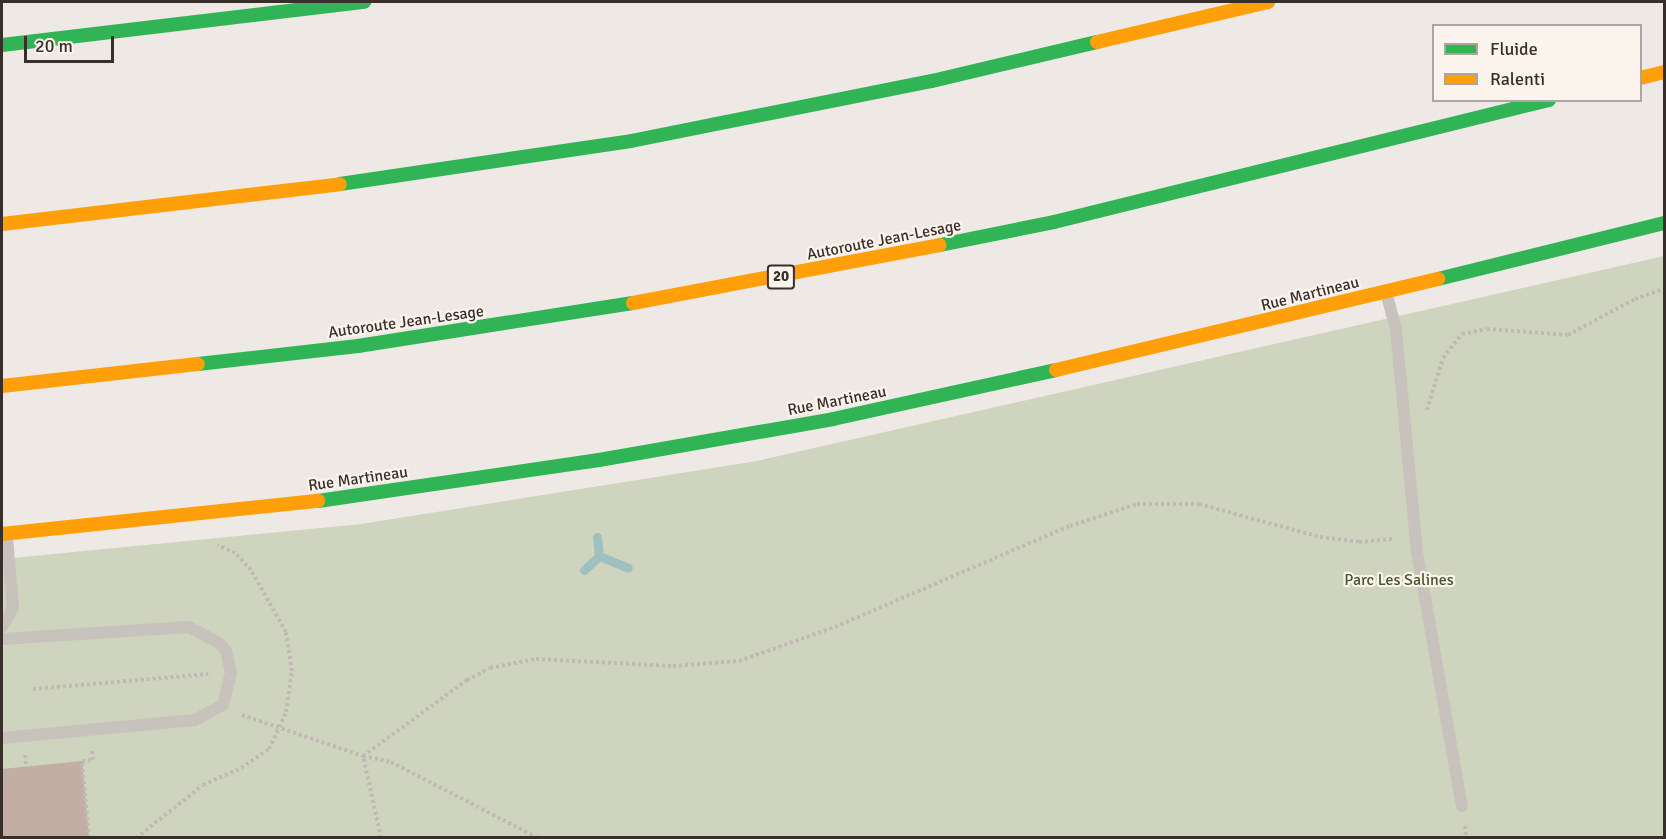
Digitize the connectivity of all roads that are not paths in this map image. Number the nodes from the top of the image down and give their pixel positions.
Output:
1 (364, 2) edge
2 (1268, 2) edge
3 (2, 45) edge
4 (1665, 72) edge
5 (1642, 78) edge
6 (1541, 102) edge
7 (1665, 223) edge
8 (2, 224) edge
9 (1386, 292) junction
10 (2, 386) edge
11 (4, 533) edge
12 (2, 627) edge
13 (2, 639) edge
14 (2, 734) edge
15 (1462, 806) dead end

1 - 3 main road
2 - 8 main road
4 - 5 main road
6 - 10 main road, Autoroute Jean-Lesage / 20
7 - 9 main road, Rue Martineau
9 - 11 main road, Rue Martineau
9 - 15 lane
11 - 12 lane
13 - 14 lane

